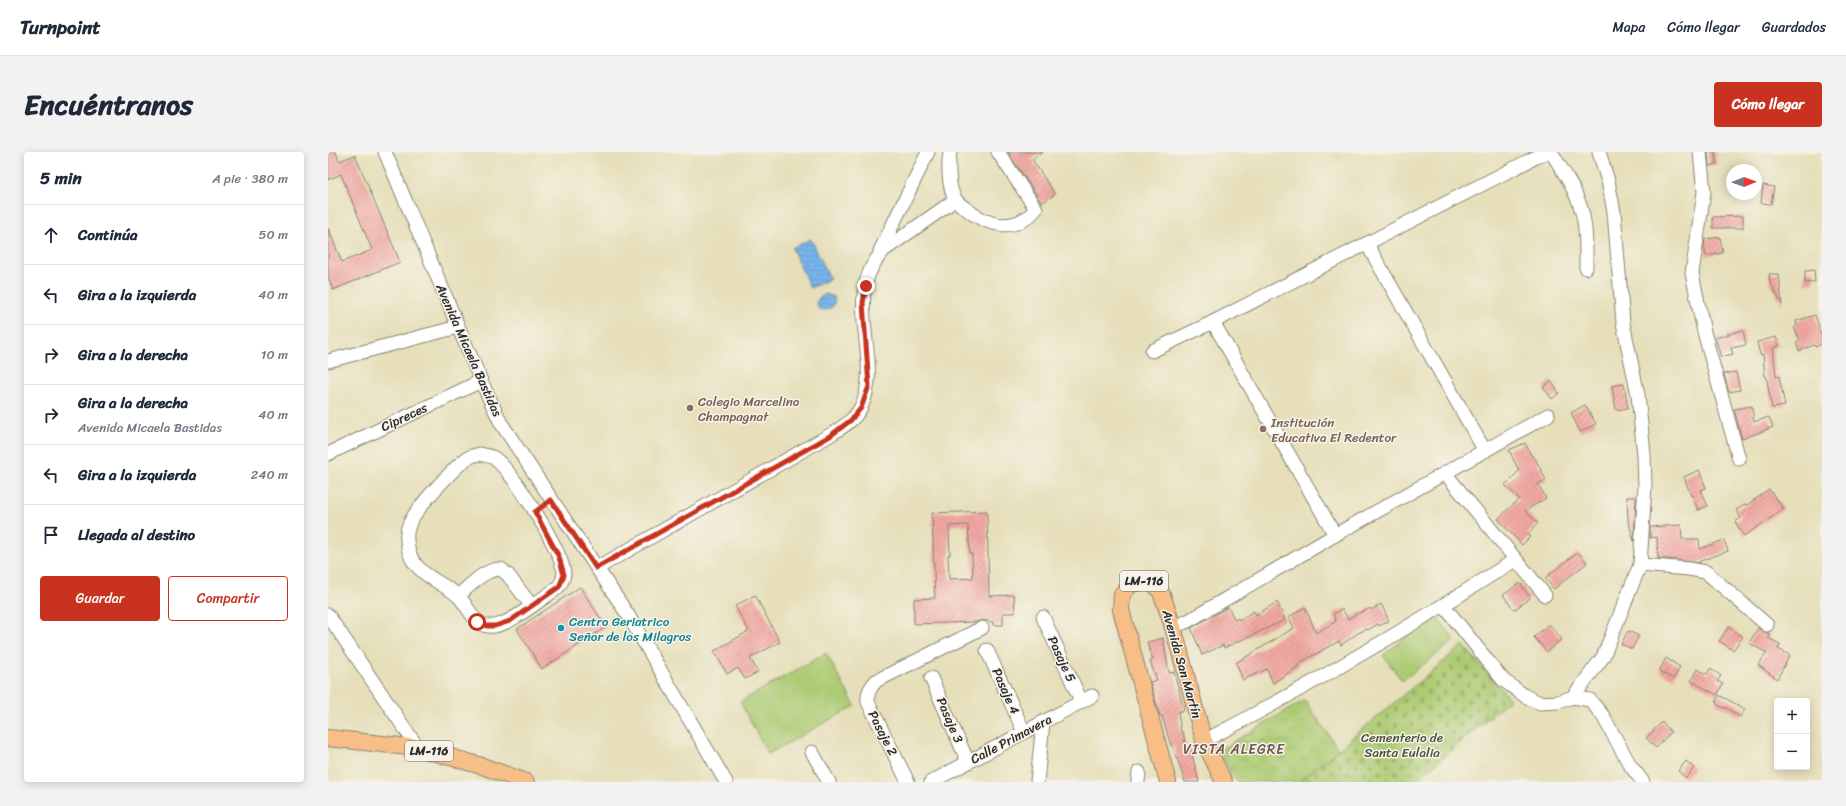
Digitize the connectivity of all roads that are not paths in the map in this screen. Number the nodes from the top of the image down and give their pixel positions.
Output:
1 (385, 152) edge
2 (928, 152) edge
3 (950, 152) edge
4 (998, 152) edge
5 (1599, 152) edge
6 (1700, 152) edge
7 (955, 200) junction
8 (1368, 244) junction
9 (877, 257) junction
10 (1586, 268) dead end
11 (1212, 322) junction
12 (458, 326) junction
13 (1152, 351) dead end
14 (328, 361) edge
15 (481, 381) junction
16 (1548, 415) dead end
17 (1485, 451) junction
18 (328, 454) edge
19 (1740, 459) dead end
20 (1445, 473) junction
21 (551, 500) junction
22 (535, 512) junction
23 (1335, 534) junction
24 (1515, 560) junction
25 (1640, 565) junction
26 (596, 568) junction
27 (1545, 595) dead end
28 (458, 596) junction
29 (531, 606) junction
30 (1444, 606) junction
31 (328, 615) edge
32 (1043, 617) dead end
33 (1767, 625) dead end
34 (1173, 627) junction
35 (982, 628) dead end
36 (987, 650) dead end
37 (931, 678) dead end
38 (1573, 697) junction
39 (1086, 698) joint
40 (1043, 722) junction
41 (1024, 732) junction
42 (328, 738) edge
43 (1204, 741) junction
44 (418, 748) junction
45 (812, 752) dead end
46 (968, 762) junction
47 (526, 782) edge
48 (726, 782) edge
49 (829, 782) edge
50 (908, 782) edge
51 (931, 782) edge
52 (1037, 782) edge
53 (1168, 782) edge
54 (1224, 782) edge
55 (1643, 782) edge

1 - 12 street, Avenida Micaela Bastidas
2 - 9 street
3 - 7 street
4 - 7 street
5 - 25 street
6 - 19 street
7 - 9 street
8 - 10 street
8 - 11 street
8 - 17 street
9 - 26 street
11 - 13 street
11 - 23 street
12 - 14 street
12 - 15 street, Avenida Micaela Bastidas
15 - 18 street, Cipreces
15 - 21 street, Avenida Micaela Bastidas
16 - 17 street
17 - 20 street
20 - 23 street
20 - 24 street
21 - 22 street
21 - 26 street, Avenida Micaela Bastidas
22 - 28 street
22 - 29 street
23 - 34 street
24 - 27 street
24 - 30 street
25 - 33 street
25 - 38 street
26 - 48 street, Avenida Micaela Bastidas
28 - 29 street
28 - 29 street
30 - 38 street
30 - 43 street
31 - 44 street
32 - 39 street, Pasaje 5
34 - 43 main road, Avenida San Martín / LM-116
34 - 53 main road, Avenida San Martín / LM-116
35 - 50 street, Pasaje 2
36 - 41 street, Pasaje 4
37 - 46 street, Pasaje 3
38 - 55 street
39 - 40 street, Calle Primavera
40 - 41 street, Calle Primavera
40 - 52 street
41 - 46 street, Calle Primavera
42 - 44 main road, LM-116
43 - 54 main road, Avenida San Martín / LM-116
44 - 47 main road, LM-116
45 - 49 street
46 - 51 street, Calle Primavera

